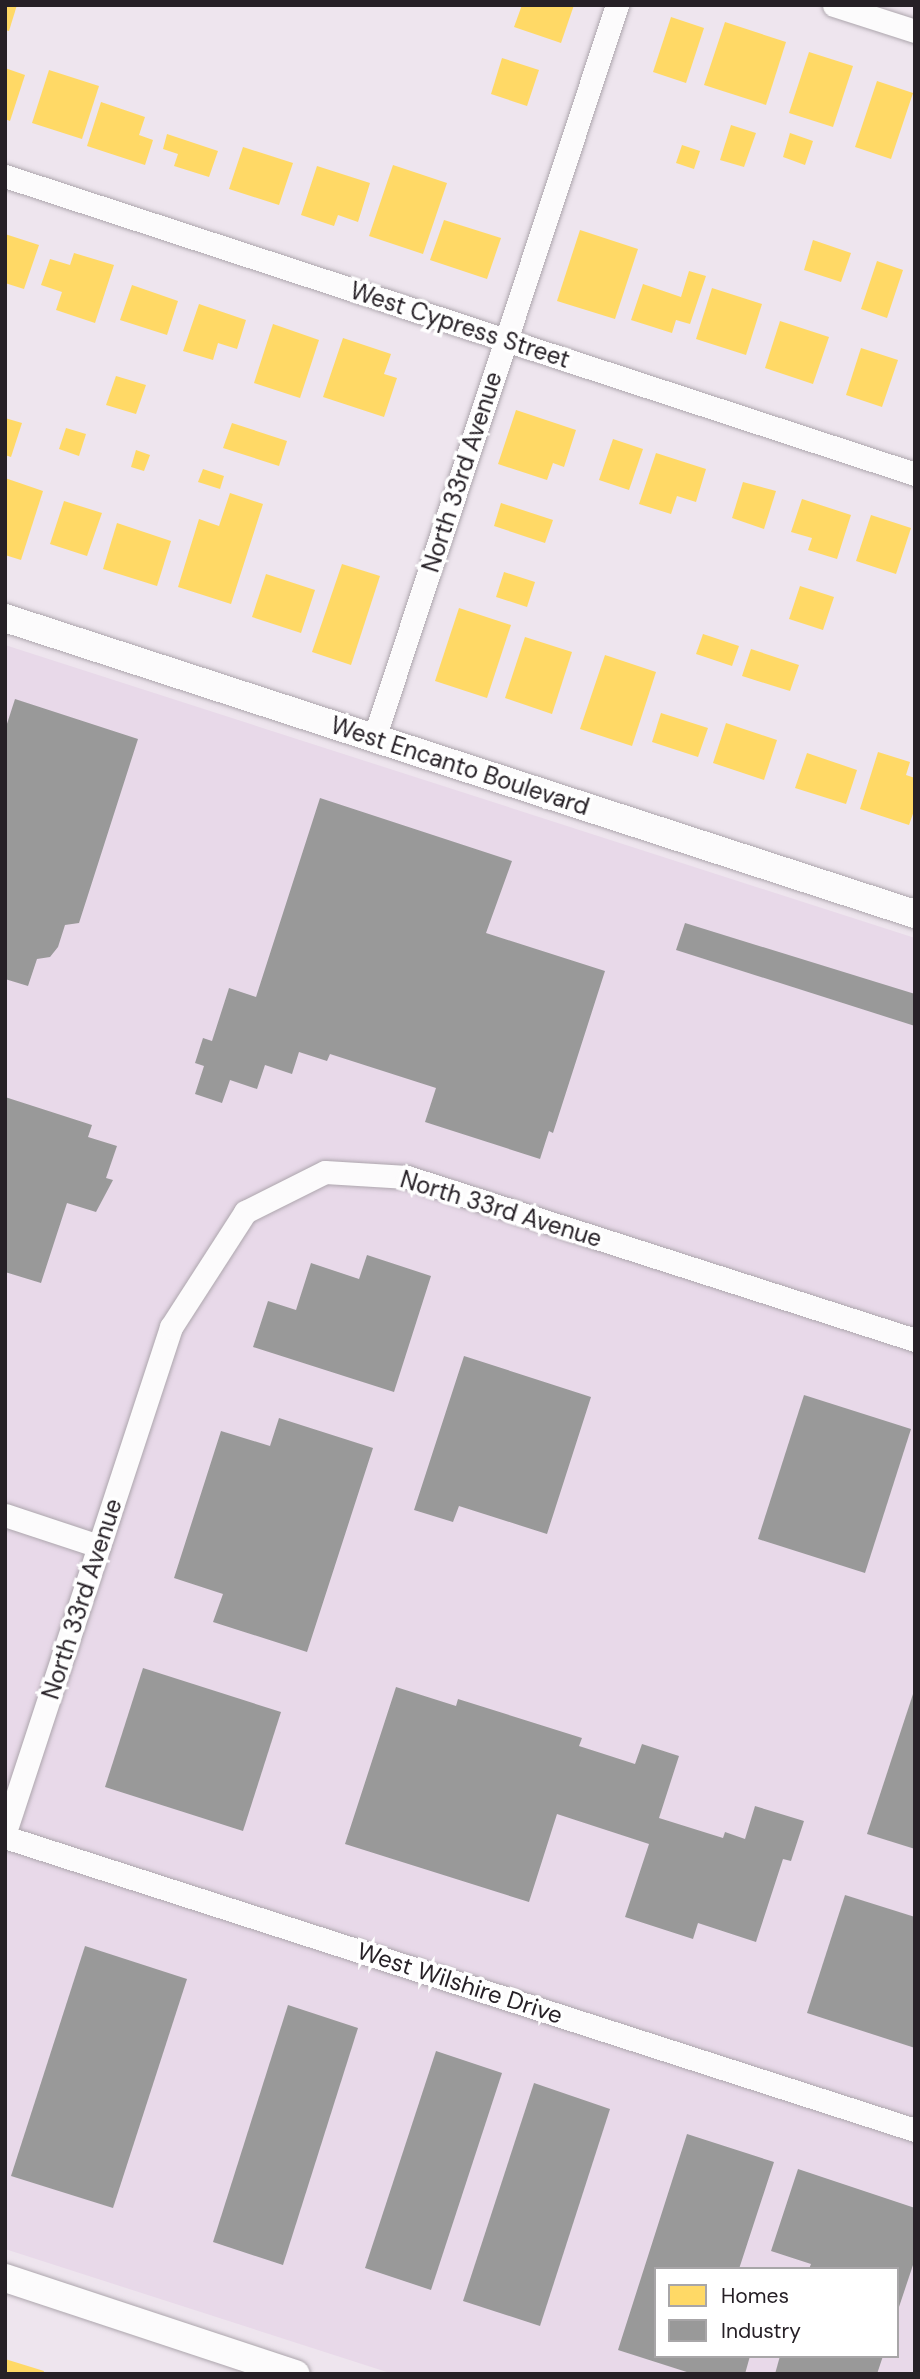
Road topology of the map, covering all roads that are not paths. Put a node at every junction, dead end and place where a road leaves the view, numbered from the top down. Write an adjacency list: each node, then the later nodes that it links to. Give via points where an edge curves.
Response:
1 (617, 5): 5 (street, North 33rd Avenue)
2 (834, 5): 3 (street)
3 (915, 32)
4 (5, 176): 5 (street, West Cypress Street)
5 (506, 340): 6 (street, West Cypress Street); 8 (street, North 33rd Avenue)
6 (915, 474)
7 (5, 618): 8 (street, West Encanto Boulevard)
8 (374, 738): 9 (street, West Encanto Boulevard)
9 (915, 914)
10 (915, 1340): 12 (street, North 33rd Avenue, via 407,1177 325,1172 245,1212 171,1327)
11 (5, 1515): 12 (street)
12 (99, 1546): 13 (street, North 33rd Avenue)
13 (5, 1834): 14 (street, West Wilshire Drive)
14 (915, 2130)
15 (5, 2278): 16 (street)
16 (296, 2374)

